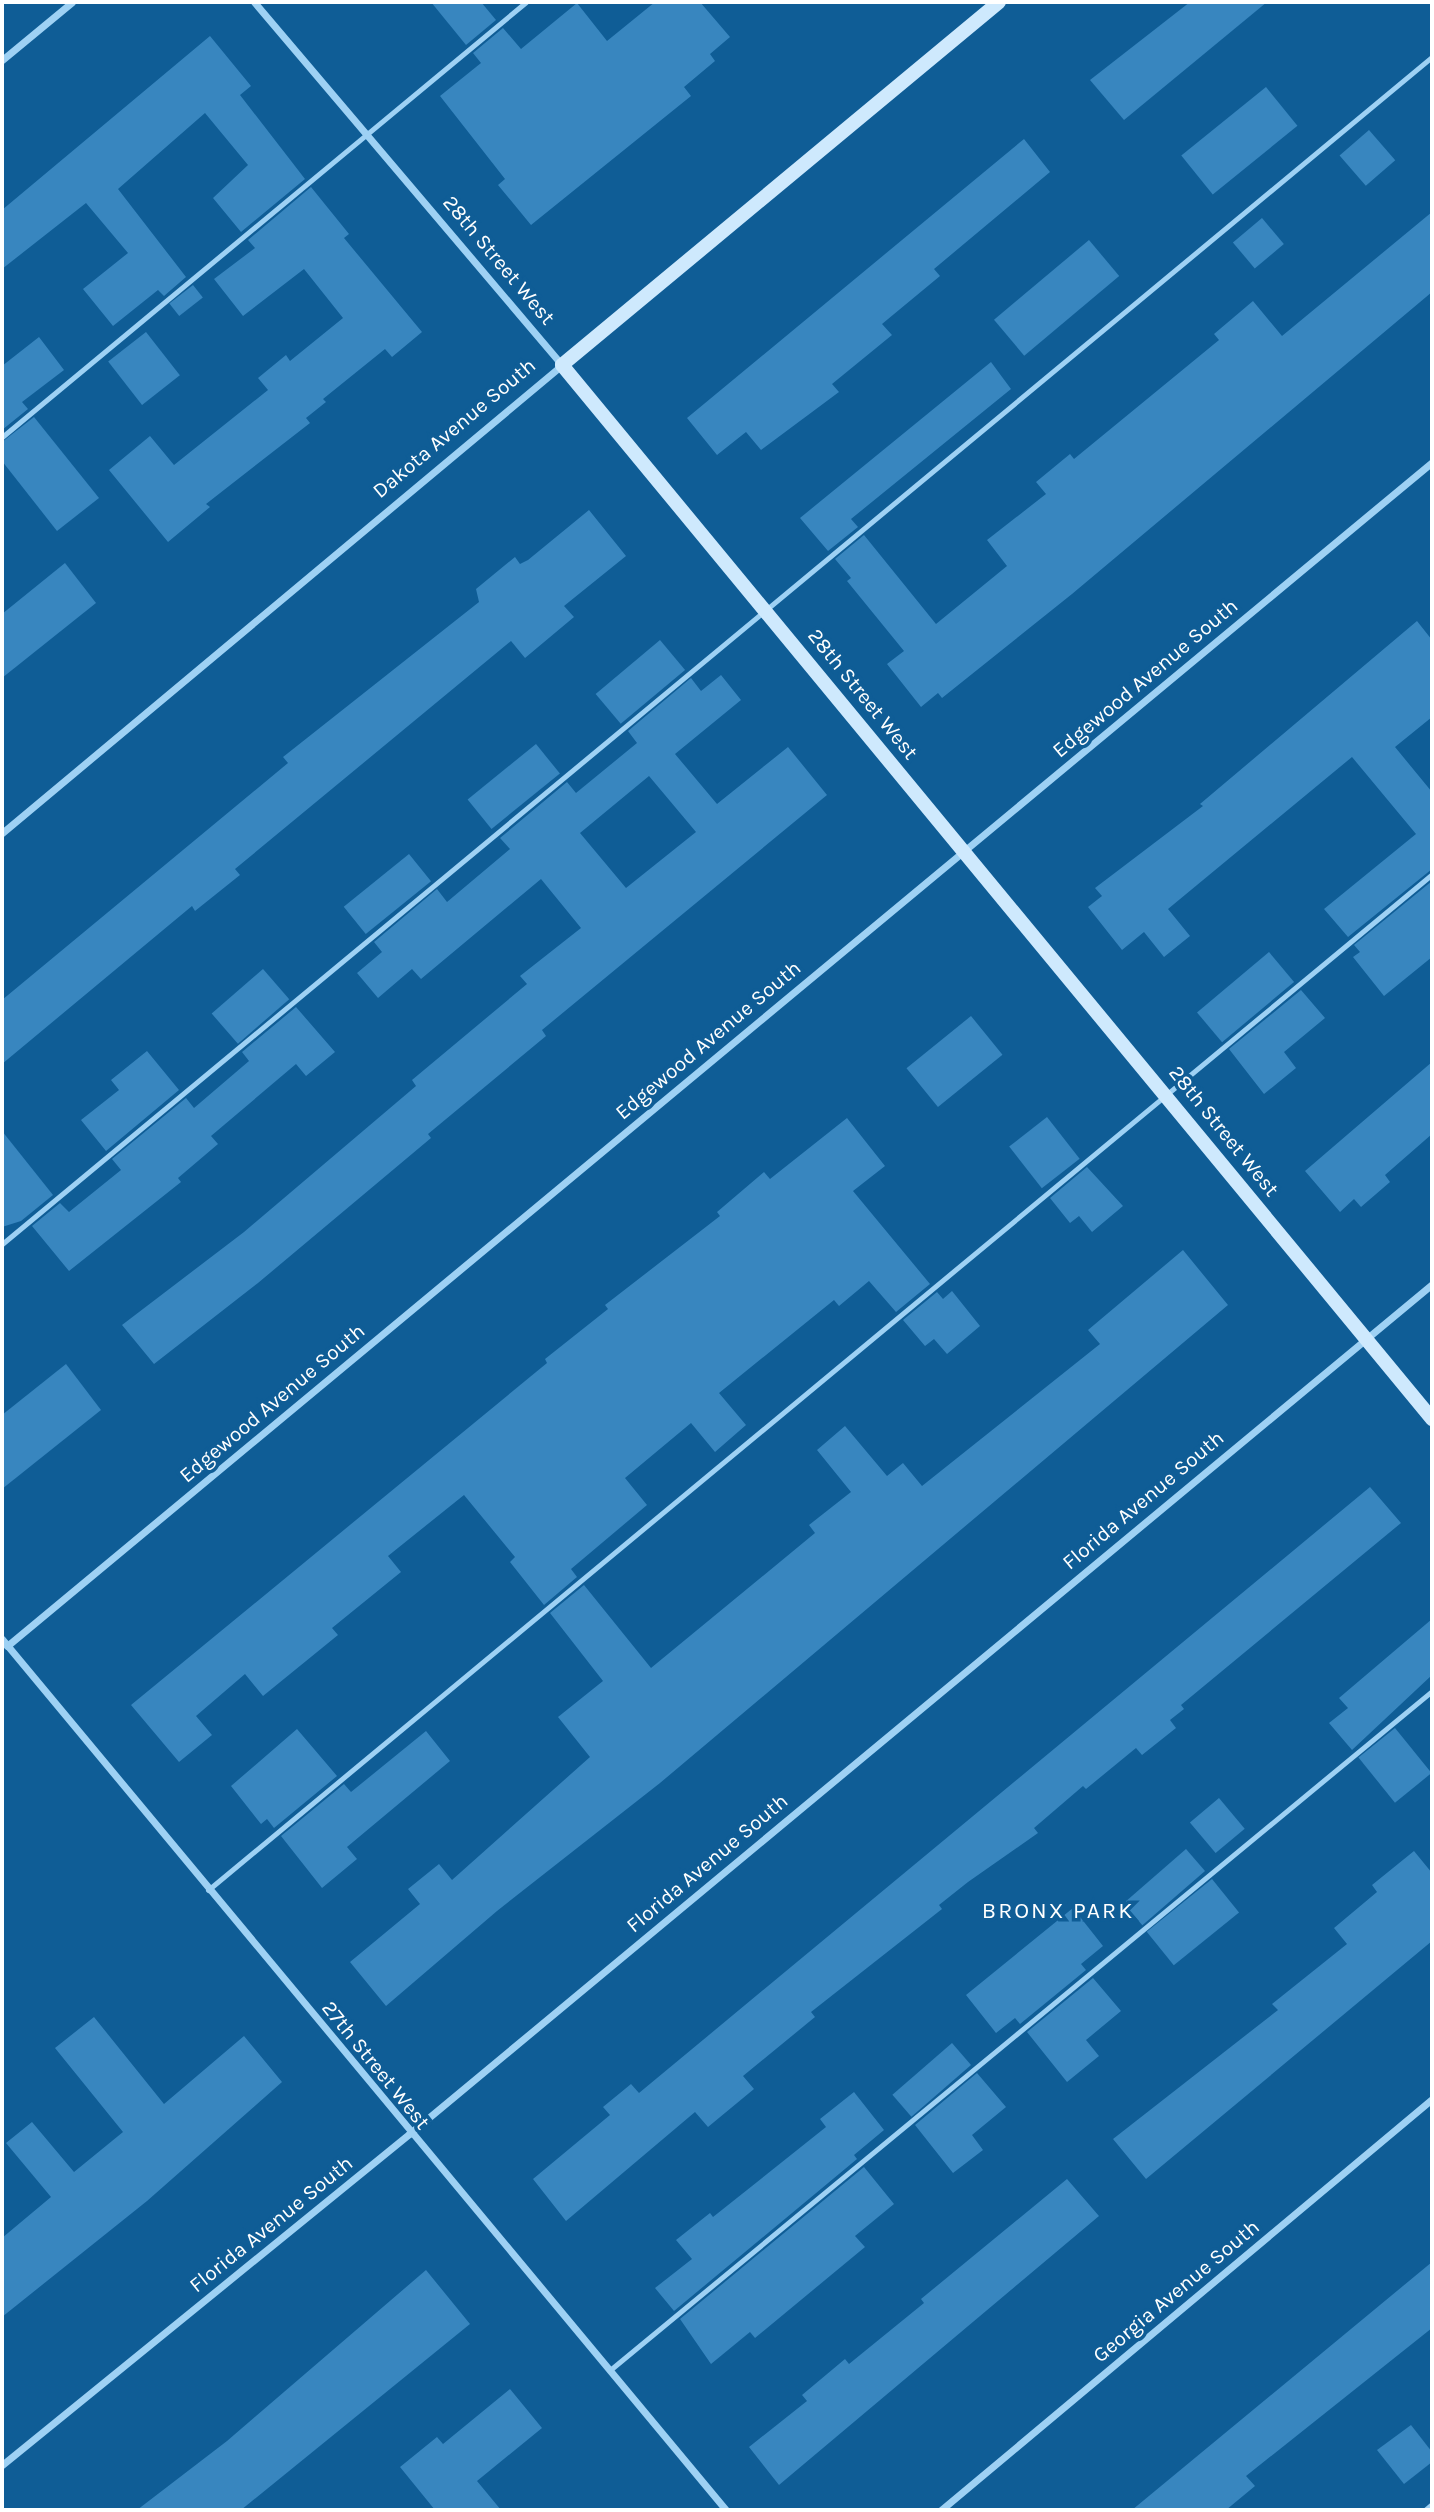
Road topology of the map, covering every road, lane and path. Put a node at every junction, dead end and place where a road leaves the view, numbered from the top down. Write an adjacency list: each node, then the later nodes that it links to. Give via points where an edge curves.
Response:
1 (72, 2): 6 (street)
2 (254, 2): 7 (street, 28th Street West)
3 (526, 2): 7 (lane)
4 (999, 2): 8 (street, Dakota Avenue South)
5 (1432, 57): 11 (lane)
6 (2, 60)
7 (367, 135): 8 (street, 28th Street West); 9 (lane)
8 (562, 365): 11 (street, 28th Street West); 12 (street, Dakota Avenue South)
9 (2, 437)
10 (1432, 462): 13 (street, Edgewood Avenue South)
11 (768, 611): 13 (street, 28th Street West); 16 (lane)
12 (2, 833)
13 (964, 852): 15 (street, 28th Street West); 21 (street, Edgewood Avenue South)
14 (1432, 874): 15 (lane)
15 (1167, 1094): 18 (street, 28th Street West); 23 (lane)
16 (2, 1244)
17 (1432, 1284): 18 (street, Florida Avenue South)
18 (1366, 1339): 19 (street, 28th Street West); 25 (street, Florida Avenue South)
19 (1432, 1419)
20 (2, 1639): 21 (street, 27th Street West)
21 (8, 1646): 23 (street, 27th Street West)
22 (1432, 1691): 26 (lane)
23 (208, 1890): 25 (street, 27th Street West)
24 (1432, 2099): 30 (street, Georgia Avenue South)
25 (409, 2134): 26 (street, 27th Street West); 27 (street, Florida Avenue South)
26 (610, 2370): 29 (street, 27th Street West)
27 (2, 2465)
28 (1432, 2504): 31 (lane)
29 (726, 2510)
30 (941, 2510)
31 (1425, 2510)

